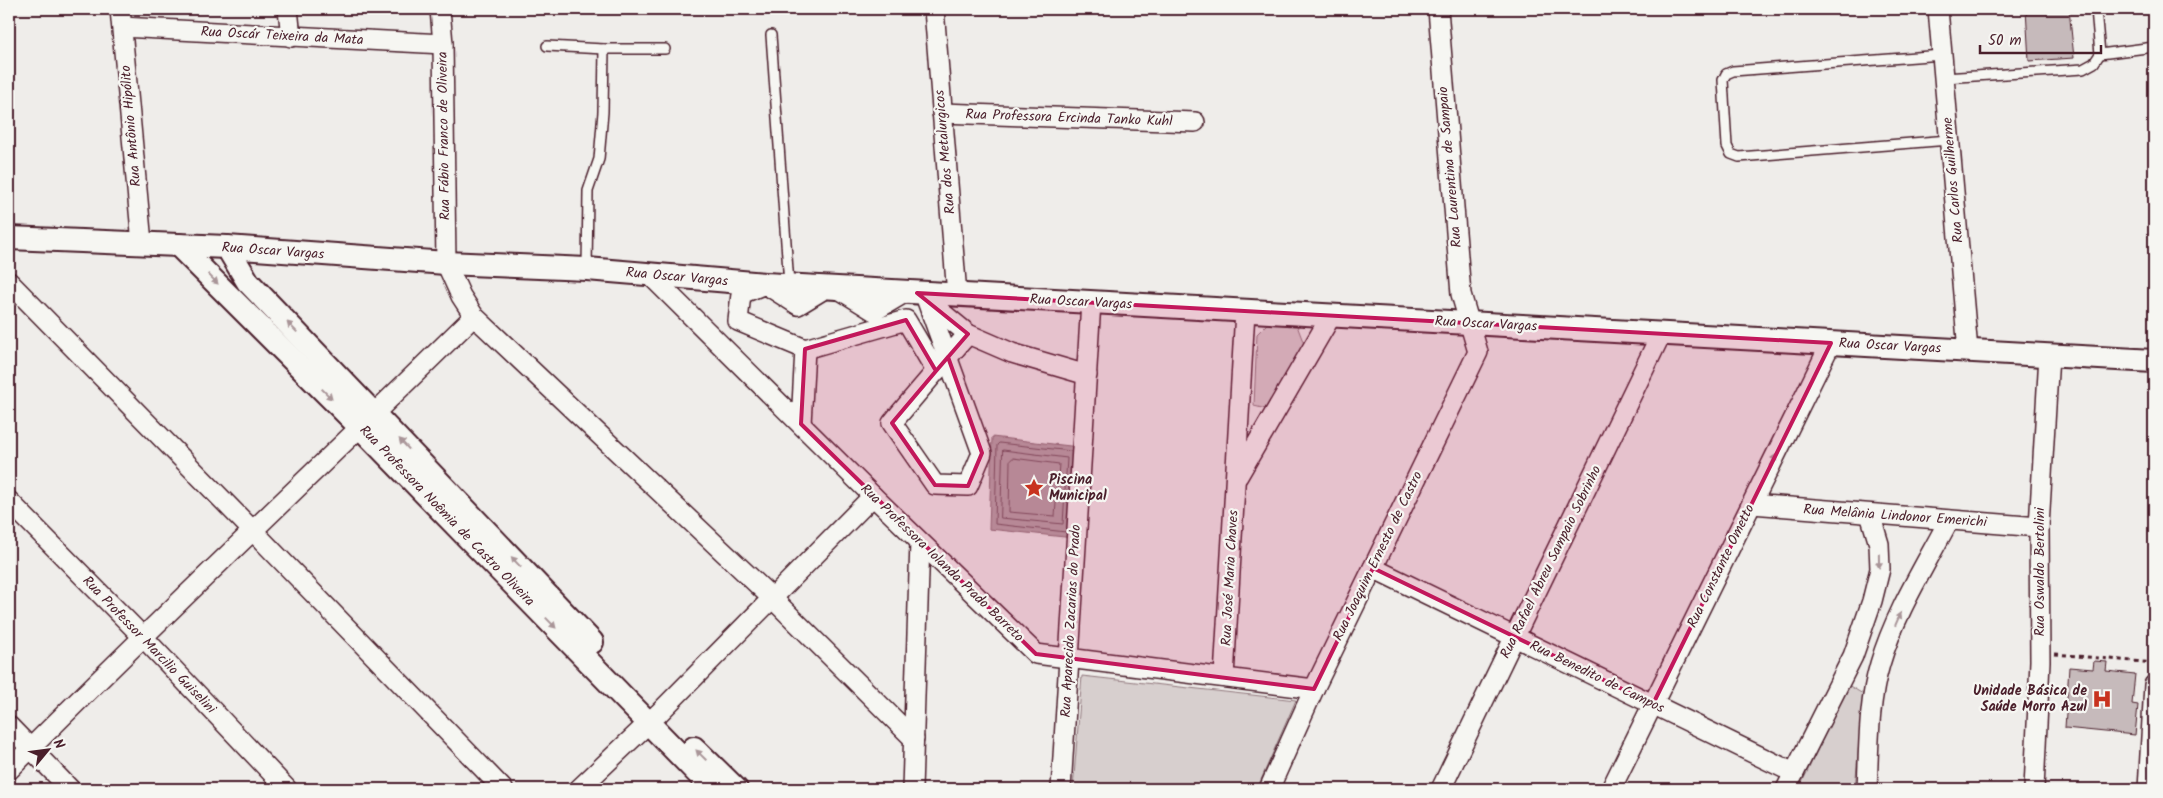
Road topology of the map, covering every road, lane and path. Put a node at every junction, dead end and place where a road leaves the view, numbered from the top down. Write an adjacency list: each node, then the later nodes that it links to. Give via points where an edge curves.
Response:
1 (288, 9): 9 (street)
2 (440, 9): 10 (street, Rua Fábio Franco de Oliveira)
3 (934, 9): 18 (street, Rua dos Metalurgicos)
4 (1438, 9): 38 (street, Rua Laurentina de Sampaio, via 1461,294)
5 (1938, 9): 16 (street, Rua Carlos Guilherme)
6 (2096, 9): 15 (lane)
7 (121, 18): 9 (street, Rua Oscár Teixeira da Mata); 22 (street, Rua Antônio Hipólito)
8 (771, 35): 30 (lane)
9 (291, 37): 10 (street, Rua Oscár Teixeira da Mata)
10 (443, 44): 25 (street, Rua Fábio Franco de Oliveira)
11 (547, 46): 13 (lane)
12 (2154, 47): 15 (lane)
13 (604, 49): 14 (lane); 26 (lane, via 599,159 588,191)
14 (664, 49)
15 (2100, 54): 17 (lane, via 2094,63 2083,68)
16 (1942, 55): 17 (street, Rua Carlos Guilherme); 20 (lane, via 1733,71 1723,80 1727,146 1738,157)
17 (1944, 78): 20 (street, Rua Carlos Guilherme)
18 (942, 113): 19 (street, Rua Professora Ercinda Tanko Kuhl); 33 (street, Rua dos Metalurgicos)
19 (1195, 122)
20 (1949, 140): 43 (street, Rua Carlos Guilherme)
21 (9, 238): 22 (street, Rua Oscar Vargas)
22 (142, 243): 23 (street, Rua Oscar Vargas)
23 (178, 245): 24 (street, Rua Oscar Vargas); 48 (street, Rua Professora Noêmia de Castro Oliveira, one-way to 48)
24 (227, 247): 25 (street, Rua Oscar Vargas); 48 (street, Rua Professora Noêmia de Castro Oliveira, one-way to 24, via 248,282)
25 (446, 263): 26 (street, Rua Oscar Vargas); 36 (street)
26 (587, 269): 27 (street, Rua Oscar Vargas)
27 (650, 274): 29 (street, Rua Oscar Vargas); 49 (street, Rua Professora Iolanda Prado Barreto)
28 (9, 282): 57 (street)
29 (766, 284): 30 (street, Rua Oscar Vargas); 31 (street, via 798,305); 42 (street, via 741,294 738,321)
30 (790, 286): 31 (street, Rua Oscar Vargas)
31 (832, 288): 32 (street, Rua Oscar Vargas)
32 (917, 295): 33 (street, Rua Oscar Vargas); 39 (street); 46 (street)
33 (957, 295): 34 (street, Rua Oscar Vargas)
34 (1091, 302): 35 (street, Rua Oscar Vargas); 47 (street, Rua Aparecido Zacarias do Prado)
35 (1245, 311): 37 (street, Rua Oscar Vargas); 50 (street, Rua José Maria Chaves)
36 (474, 316): 48 (street); 60 (street)
37 (1331, 316): 38 (street, Rua Oscar Vargas); 50 (street, Rua José Maria Chaves)
38 (1469, 323): 40 (street, Rua Oscar Vargas); 59 (street, Rua Joaquim Ernesto de Castro, via 1478,352)
39 (968, 334): 46 (street); 47 (street, via 1012,353)
40 (1661, 334): 41 (street, Rua Oscar Vargas); 62 (street, Rua Rafael Abreu Sampaio Sobrinho)
41 (1831, 343): 43 (street, Rua Oscar Vargas); 53 (street, Rua Constante Ometto, one-way to 41)
42 (805, 349): 46 (street, via 906,320); 49 (street)
43 (1968, 350): 44 (street, Rua Oscar Vargas)
44 (2049, 355): 45 (street, Rua Oscar Vargas); 56 (street, Rua Oswaldo Bertolini)
45 (2154, 361)
46 (942, 364): 46 (street, via 892,423 935,485 968,486 982,452)
47 (1086, 375): 65 (street, Rua Aparecido Zacarias do Prado)
48 (368, 420): 57 (street); 72 (street, Rua Professora Noêmia de Castro Oliveira)
49 (801, 424): 51 (street, Rua Professora Iolanda Prado Barreto)
50 (1236, 479): 68 (street, Rua José Maria Chaves)
51 (873, 496): 58 (street, Rua Professora Iolanda Prado Barreto); 60 (street)
52 (9, 501): 61 (street, Rua Professor Marcilio Guiselini)
53 (1752, 504): 54 (street, Rua Melânia Lindonor Emerichi); 71 (street, Rua Constante Ometto)
54 (1870, 514): 55 (street, Rua Melânia Lindonor Emerichi); 64 (street, one-way to 64, via 1879,544 1880,569)
55 (1949, 520): 56 (street, Rua Melânia Lindonor Emerichi); 67 (street, one-way to 55, via 1899,616)
56 (2039, 527): 63 (street, Rua Oswaldo Bertolini)
57 (254, 532): 61 (street); 80 (street)
58 (920, 542): 65 (street, Rua Professora Iolanda Prado Barreto, via 1036,654); 74 (street)
59 (1373, 568): 62 (street, Rua Benedito de Campos); 70 (street, Rua Joaquim Ernesto de Castro)
60 (772, 598): 72 (street); 74 (street)
61 (142, 636): 75 (street); 79 (street, Rua Professor Marcilio Guiselini)
62 (1515, 637): 71 (street, Rua Benedito de Campos); 87 (street, Rua Rafael Abreu Sampaio Sobrinho)
63 (2040, 653): 66 (path); 90 (street, Rua Oswaldo Bertolini)
64 (1853, 656): 67 (street); 77 (street)
65 (1069, 658): 68 (street, Rua Professora Iolanda Prado Barreto); 85 (street, Rua Aparecido Zacarias do Prado)
66 (2154, 663)
67 (1880, 664): 89 (street, via 1871,712)
68 (1224, 677): 70 (street, Rua Professora Iolanda Prado Barreto)
69 (2154, 685): 91 (street)
70 (1314, 688): 86 (street, Rua Joaquim Ernesto de Castro)
71 (1653, 704): 77 (street, Rua Benedito de Campos); 88 (street, Rua Constante Ometto)
72 (654, 718): 81 (street); 82 (street, Rua Professora Noêmia de Castro Oliveira); 83 (street, Rua Professora Noêmia de Castro Oliveira, one-way to 72)
73 (9, 726): 75 (street)
74 (914, 739): 84 (street)
75 (31, 748): 76 (street); 78 (street)
76 (9, 770)
77 (1790, 781)
78 (70, 789)
79 (287, 789)
80 (503, 789)
81 (579, 789)
82 (713, 789)
83 (736, 789)
84 (912, 789)
85 (1061, 789)
86 (1270, 789)
87 (1441, 789)
88 (1611, 789)
89 (1867, 789)
90 (2034, 789)
91 (2148, 789)

